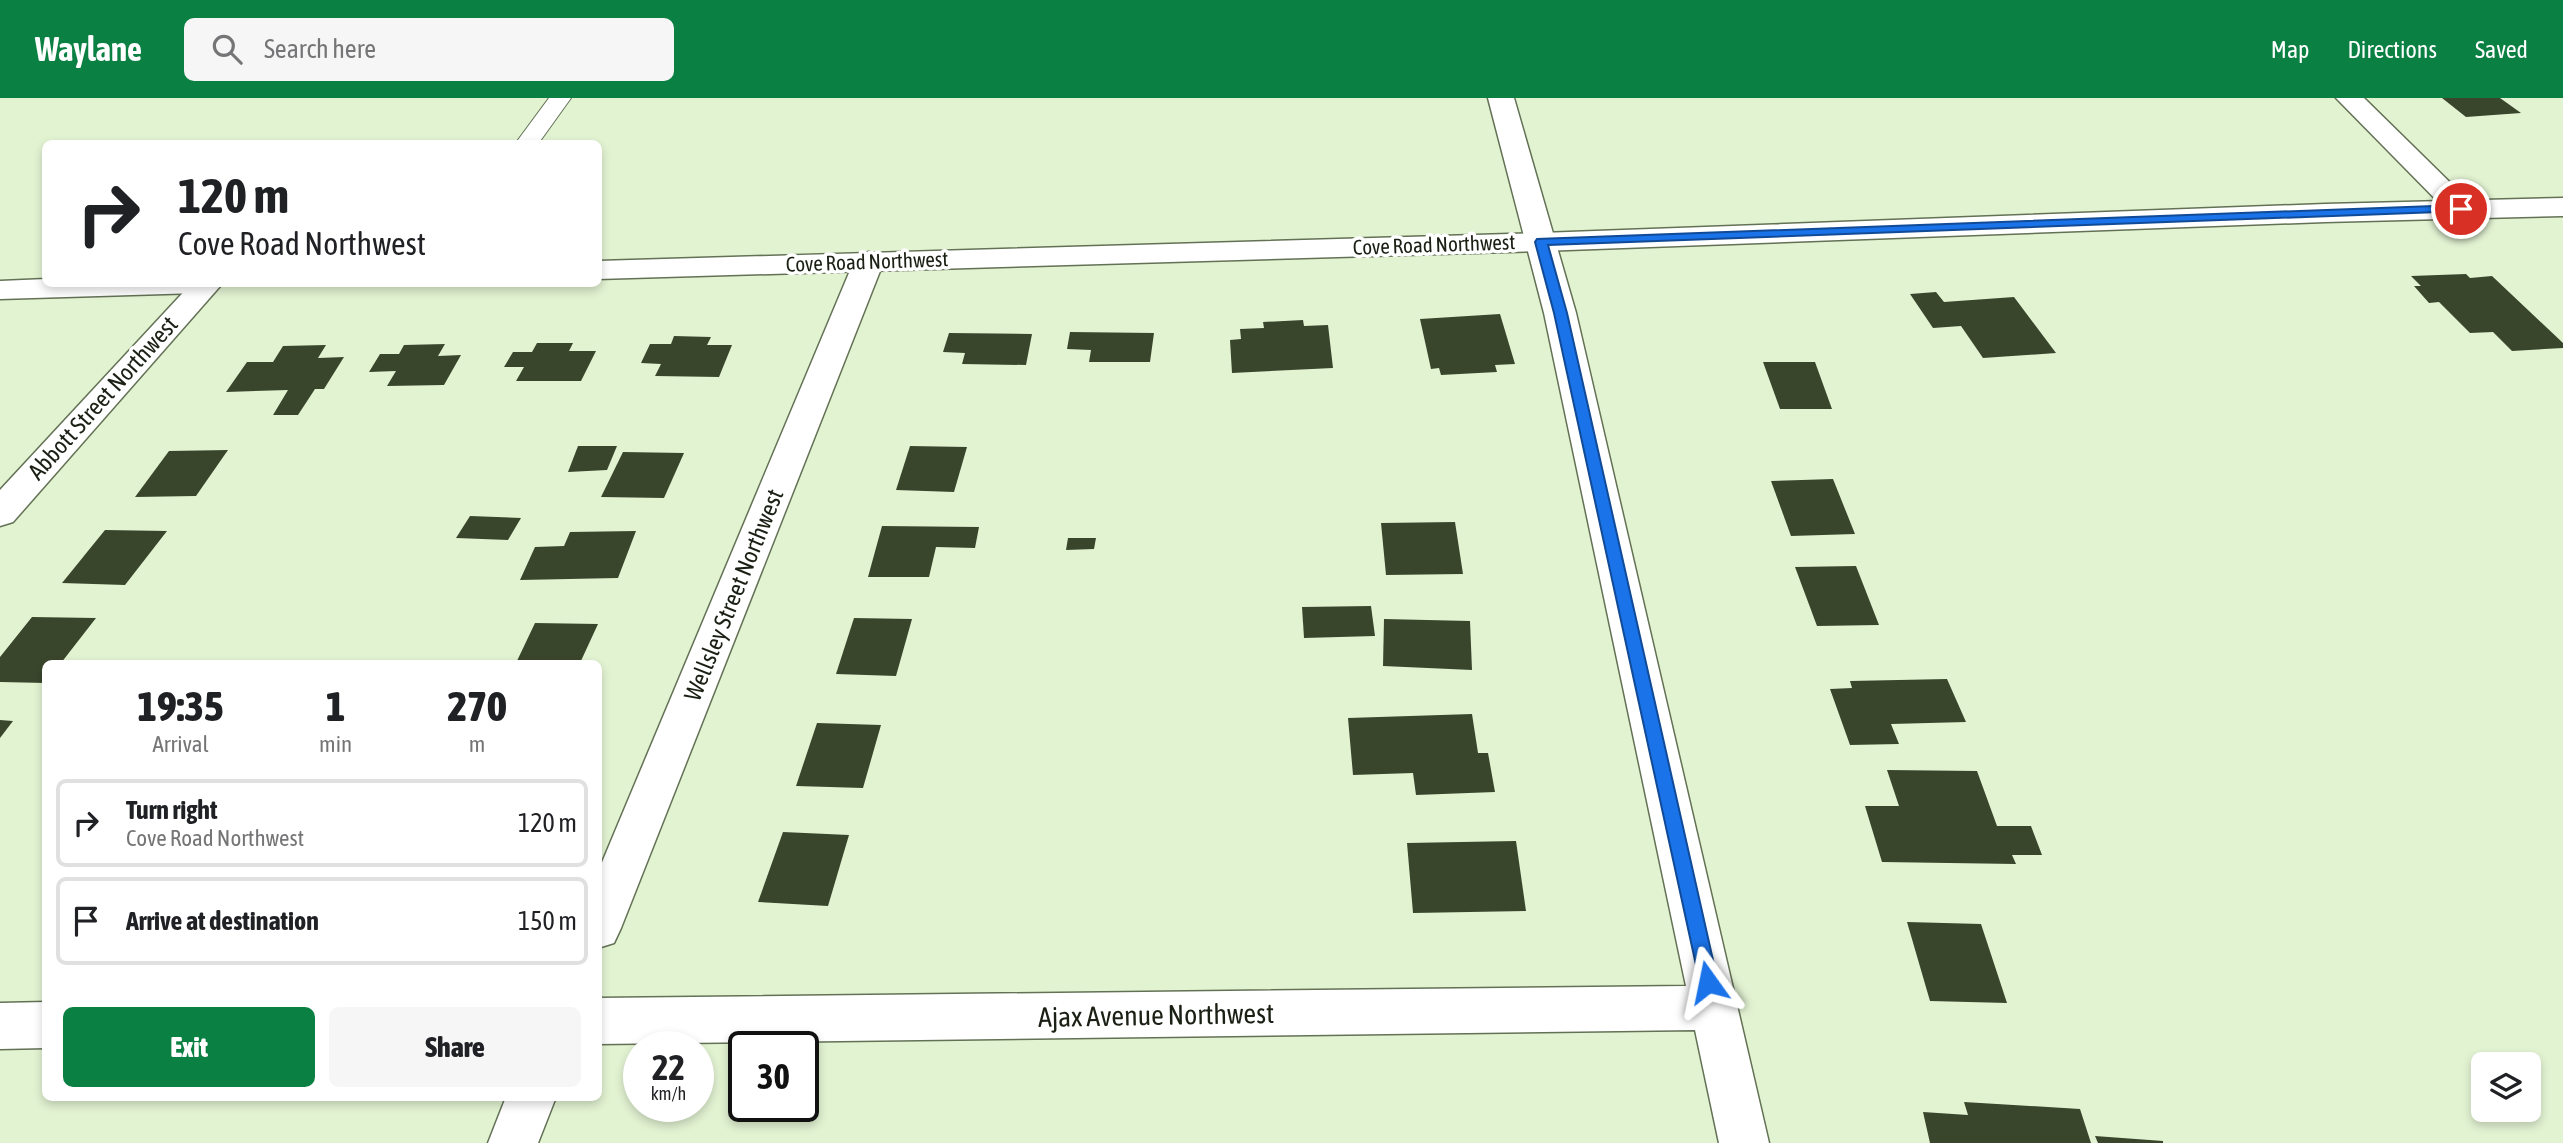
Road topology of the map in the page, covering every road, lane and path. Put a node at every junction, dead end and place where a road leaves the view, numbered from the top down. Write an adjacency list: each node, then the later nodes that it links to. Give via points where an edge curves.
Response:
1 (560, 98): 4 (lane)
2 (1501, 98): 7 (street)
3 (2348, 98): 6 (street)
4 (529, 140)
5 (2563, 207): 6 (street, Cove Road Northwest)
6 (2461, 209): 7 (street, Cove Road Northwest)
7 (1541, 242): 8 (street, Cove Road Northwest); 15 (street)
8 (869, 261): 9 (street, Cove Road Northwest); 14 (street, Wellsley Street Northwest)
9 (602, 270)
10 (99, 287): 12 (street)
11 (204, 287): 13 (street, Abbott Street Northwest)
12 (0, 290)
13 (0, 513)
14 (602, 918)
15 (1714, 1008): 16 (street, Ajax Avenue Northwest); 21 (street)
16 (602, 1021)
17 (42, 1025): 18 (street)
18 (0, 1026)
19 (529, 1101): 20 (street)
20 (513, 1143)
21 (1744, 1143)

